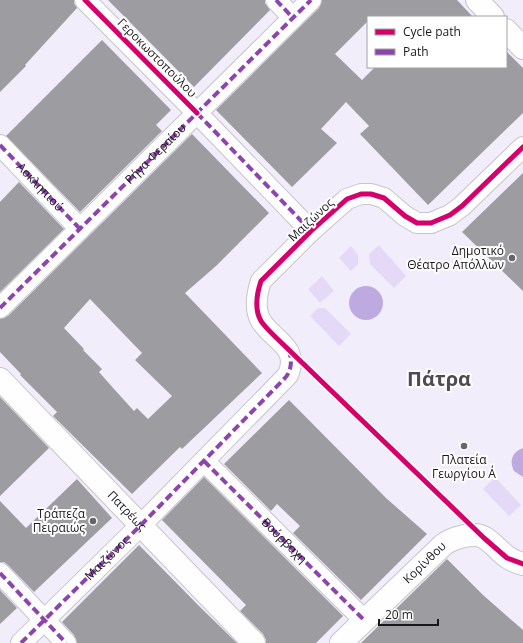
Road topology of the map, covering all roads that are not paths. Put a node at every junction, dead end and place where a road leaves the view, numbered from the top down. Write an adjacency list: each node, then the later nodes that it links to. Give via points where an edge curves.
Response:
1 (85, 0): 9 (street, Γεροκωστοπούλου)
2 (276, 0): 6 (street)
3 (311, 0): 6 (street, Ρήγα Φεραίου)
4 (477, 0): 5 (main road)
5 (492, 16)
6 (293, 18): 9 (street, Ρήγα Φεραίου)
7 (507, 31): 8 (main road)
8 (523, 48)
9 (197, 113): 12 (street, Ρήγα Φεραίου); 13 (street, Γεροκωστοπούλου)
10 (0, 145): 12 (street, Ασκληπιού)
11 (523, 147): 13 (street, Μαιζώνος, via 462,206 442,220 417,223 384,198 361,194 347,200)
12 (80, 229): 14 (street, Ρήγα Φεραίου)
13 (311, 231): 16 (street, Μαιζώνος, via 261,281 258,291 261,321 289,350 291,364 288,375)
14 (0, 308)
15 (0, 379): 17 (main road, Πατρέως)
16 (204, 461): 17 (street, Μαιζώνος); 21 (street, Βούρβαχη)
17 (141, 525): 20 (street, Μαιζώνος); 24 (main road, Πατρέως)
18 (523, 564): 21 (main road, Κορίνθου, via 507,558 483,537 453,539 443,544)
19 (0, 573): 20 (street)
20 (44, 620): 22 (street, Μαιζώνος); 23 (street)
21 (364, 620): 25 (main road, Κορίνθου)
22 (21, 643)
23 (66, 643)
24 (254, 643)
25 (341, 643)

